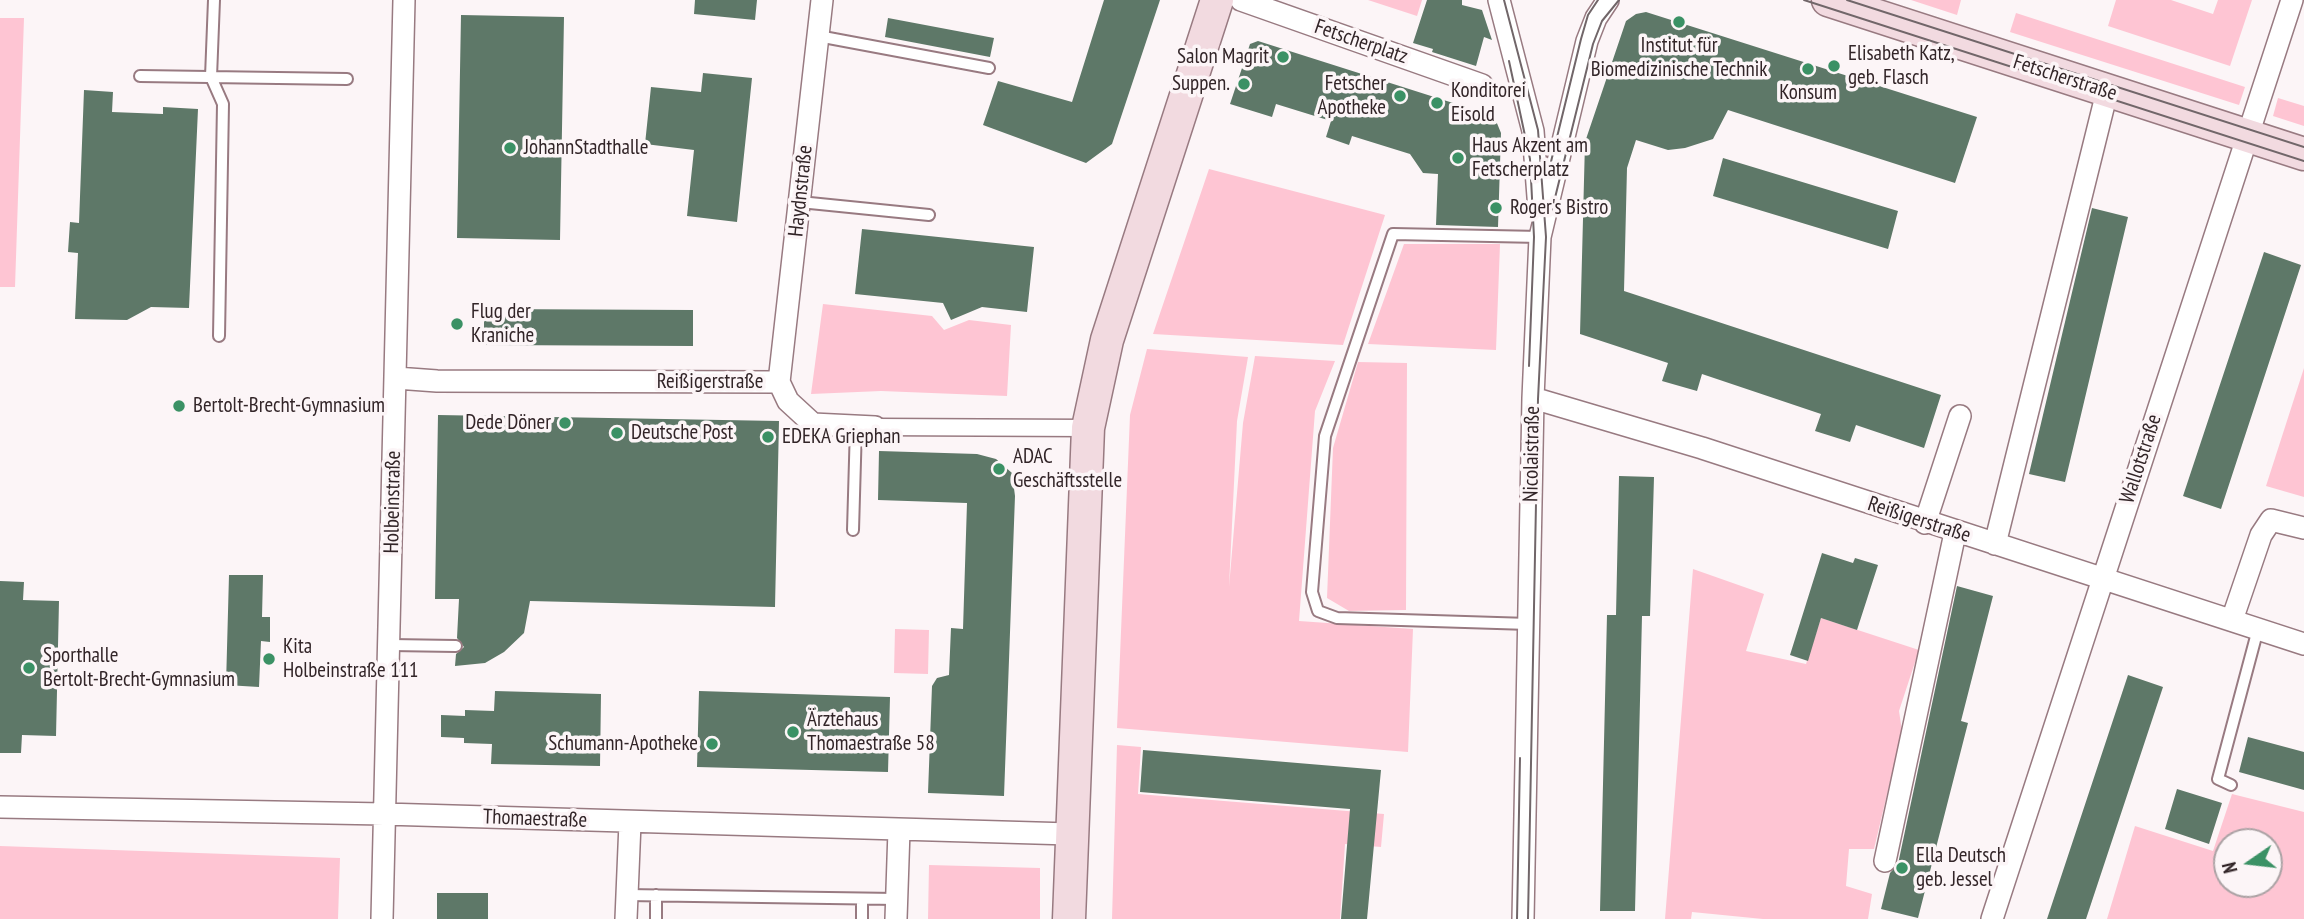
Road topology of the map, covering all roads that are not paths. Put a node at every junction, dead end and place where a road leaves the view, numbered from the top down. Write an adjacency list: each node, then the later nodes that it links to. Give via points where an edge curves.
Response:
1 (214, 0): 13 (lane)
2 (404, 0): 23 (street, Holbeinstraße)
3 (822, 0): 10 (street, Haydnstraße)
4 (1217, 0): 28 (main road, via 1107,340)
5 (1241, 0): 15 (street, Fetscherplatz)
6 (1499, 0): 21 (street, via 1533,131)
7 (1608, 0): 21 (street, Nicolaistraße, via 1587,41)
8 (1828, 0): 16 (main road, Fetscherstraße)
9 (2292, 0): 17 (street, Wallotstraße)
10 (818, 36): 11 (lane); 19 (street, Haydnstraße)
11 (989, 68)
12 (140, 76): 13 (lane)
13 (211, 77): 14 (lane); 22 (lane, via 223,104)
14 (347, 79)
15 (1482, 85)
16 (2107, 92): 17 (main road, Fetscherstraße); 33 (street)
17 (2247, 136): 18 (main road, Fetscherstraße); 34 (street, Wallotstraße)
18 (2304, 154)
19 (800, 202): 20 (lane); 24 (street, Haydnstraße)
20 (929, 215)
21 (1540, 237): 25 (street, Nicolaistraße); 36 (lane, via 1393,234 1325,436 1312,592 1318,611 1337,618)
22 (219, 336)
23 (396, 378): 24 (street, Reißigerstraße); 39 (street, Holbeinstraße)
24 (779, 382): 27 (street, Reißigerstraße, via 788,401 813,424)
25 (1533, 398): 29 (street, Reißigerstraße, via 1702,448); 36 (street, Nicolaistraße)
26 (1960, 416): 29 (street)
27 (866, 426): 28 (street, Reißigerstraße); 31 (lane)
28 (1088, 428): 46 (main road)
29 (1925, 523): 32 (street, Reißigerstraße)
30 (2304, 528): 35 (street, via 2271,520 2261,536)
31 (853, 530)
32 (1955, 533): 33 (street, Reißigerstraße); 47 (street)
33 (1995, 544): 34 (street, Reißigerstraße)
34 (2102, 578): 35 (street, Reißigerstraße); 58 (street, Wallotstraße)
35 (2232, 621): 37 (street, Reißigerstraße)
36 (1529, 624): 57 (street, Nicolaistraße)
37 (2258, 629): 38 (street, Reißigerstraße); 41 (lane, via 2218,779)
38 (2304, 644)
39 (390, 645): 40 (lane); 43 (street, Holbeinstraße)
40 (456, 646)
41 (2231, 785)
42 (0, 807): 43 (street, Thomaestraße)
43 (384, 814): 44 (street, Thomaestraße); 52 (street, Holbeinstraße)
44 (630, 823): 45 (street, Thomaestraße); 48 (street)
45 (899, 831): 46 (street, Thomaestraße); 51 (street)
46 (1070, 834): 56 (main road)
47 (1885, 860)
48 (627, 895): 49 (lane); 53 (street)
49 (656, 895): 50 (lane); 54 (lane)
50 (862, 899): 51 (lane); 55 (lane)
51 (896, 909)
52 (382, 919)
53 (626, 919)
54 (656, 919)
55 (862, 919)
56 (1069, 919)
57 (1523, 919)
58 (1992, 919)

